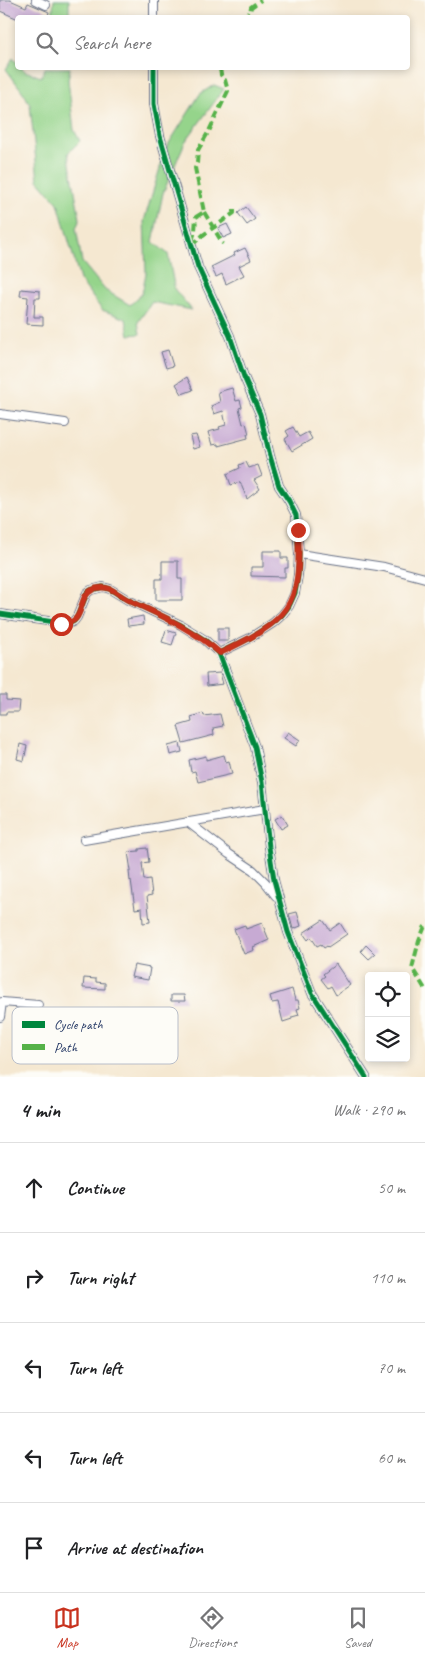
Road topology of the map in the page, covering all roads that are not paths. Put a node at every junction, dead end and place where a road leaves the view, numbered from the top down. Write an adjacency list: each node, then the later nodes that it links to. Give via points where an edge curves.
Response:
1 (36, 0): 3 (street)
2 (154, 0): 4 (street)
3 (46, 5)
4 (154, 15)
5 (154, 70): 8 (street, via 154,104 160,136 198,267 230,336 260,414 279,486 293,506)
6 (0, 414): 7 (street)
7 (65, 423)
8 (299, 554): 9 (street, via 384,567); 11 (street, via 295,593 282,615 250,638)
9 (425, 578)
10 (0, 614): 11 (street, via 68,624 77,617 91,590 110,589 181,625)
11 (220, 653): 12 (street, via 255,747)
12 (265, 809): 13 (street); 15 (street)
13 (188, 822): 14 (street); 15 (street, via 253,870)
14 (84, 840)
15 (278, 900): 18 (street, via 312,993)
16 (38, 1004): 17 (street, via 2,1002)
17 (0, 1017)
18 (366, 1077)

